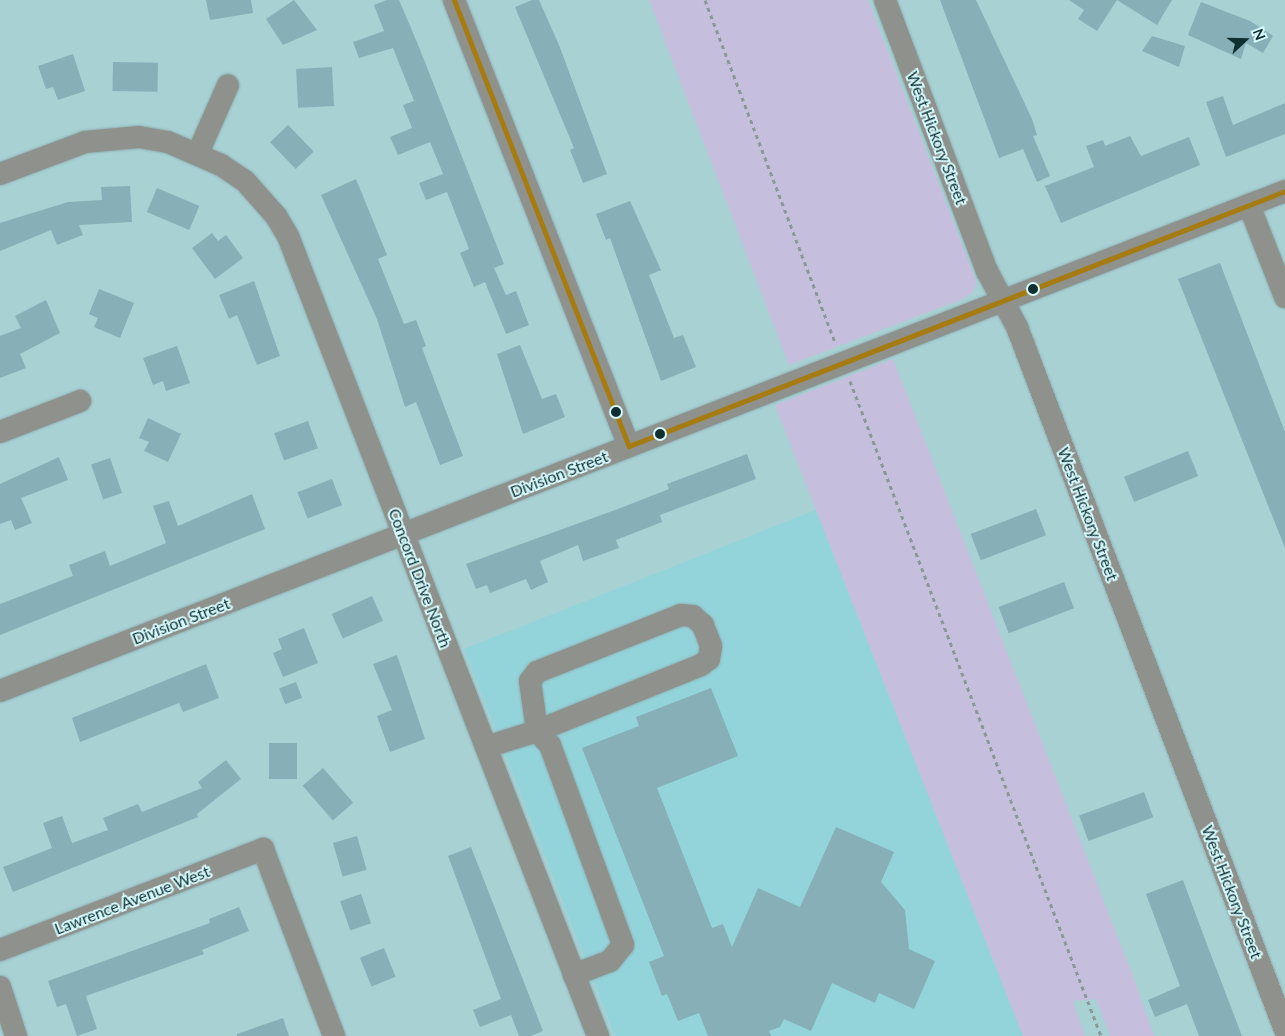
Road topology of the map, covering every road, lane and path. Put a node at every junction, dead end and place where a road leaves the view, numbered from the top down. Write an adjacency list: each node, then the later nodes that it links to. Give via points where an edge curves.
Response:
1 (454, 0): 15 (street)
2 (704, 0): 11 (path)
3 (885, 0): 10 (street, West Hickory Street)
4 (228, 85): 5 (street)
5 (198, 153): 6 (street, Concord Drive North, via 149,139 111,138 85,142); 16 (street, Concord Drive North, via 245,181 288,236)
6 (0, 174)
7 (1285, 191): 8 (street, Division Street)
8 (1250, 205): 9 (street); 10 (street, Division Street)
9 (1285, 297)
10 (1001, 300): 15 (street, Division Street); 23 (street, West Hickory Street, via 1020,336)
11 (838, 348)
12 (847, 373): 27 (path)
13 (80, 401): 14 (street)
14 (0, 432)
15 (629, 446): 16 (street, Division Street)
16 (404, 535): 17 (street, Division Street); 19 (street, Concord Drive North)
17 (0, 691)
18 (537, 731): 18 (street, via 701,666 709,659 711,646 703,625 693,616 681,616 538,672 530,681 529,692); 19 (street); 21 (street, via 550,746 623,945 610,961)
19 (486, 747): 21 (street, Concord Drive North)
20 (0, 950): 25 (street, Lawrence Avenue West, via 263,849)
21 (574, 975): 26 (street, Concord Drive North)
22 (0, 987): 24 (street)
23 (1285, 1030)
24 (16, 1036)
25 (334, 1036)
26 (598, 1036)
27 (1101, 1036)

